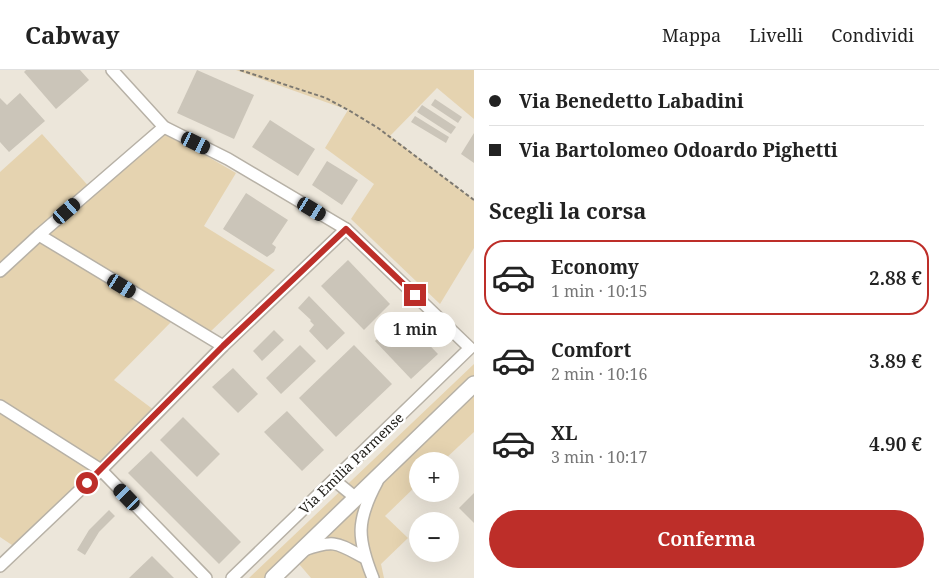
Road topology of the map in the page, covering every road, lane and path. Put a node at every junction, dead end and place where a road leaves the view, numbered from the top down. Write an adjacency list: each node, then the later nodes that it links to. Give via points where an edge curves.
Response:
1 (112, 70): 3 (street)
2 (240, 70): 4 (path, via 326,98 350,111 378,128)
3 (164, 127): 5 (street, via 228,159); 6 (street)
4 (474, 200)
5 (346, 229): 8 (street); 13 (street, Via Emilia Parmense, via 470,348)
6 (39, 235): 7 (street); 8 (street)
7 (0, 271)
8 (223, 346): 11 (street)
9 (474, 384): 12 (main road, Via Emilia Parmense)
10 (0, 406): 11 (street)
11 (101, 470): 17 (street); 18 (street)
12 (380, 475): 14 (main road, Via Emilia Parmense); 16 (street, via 363,515 361,542)
13 (334, 480): 14 (street); 19 (street, Via Emilia Parmense)
14 (356, 498): 15 (main road, Via Emilia Parmense)
15 (302, 550): 16 (street, via 326,542 336,543); 20 (main road, Via Emilia Parmense)
16 (365, 558): 21 (street)
17 (0, 566)
18 (206, 578)
19 (232, 578)
20 (273, 578)
21 (373, 578)

